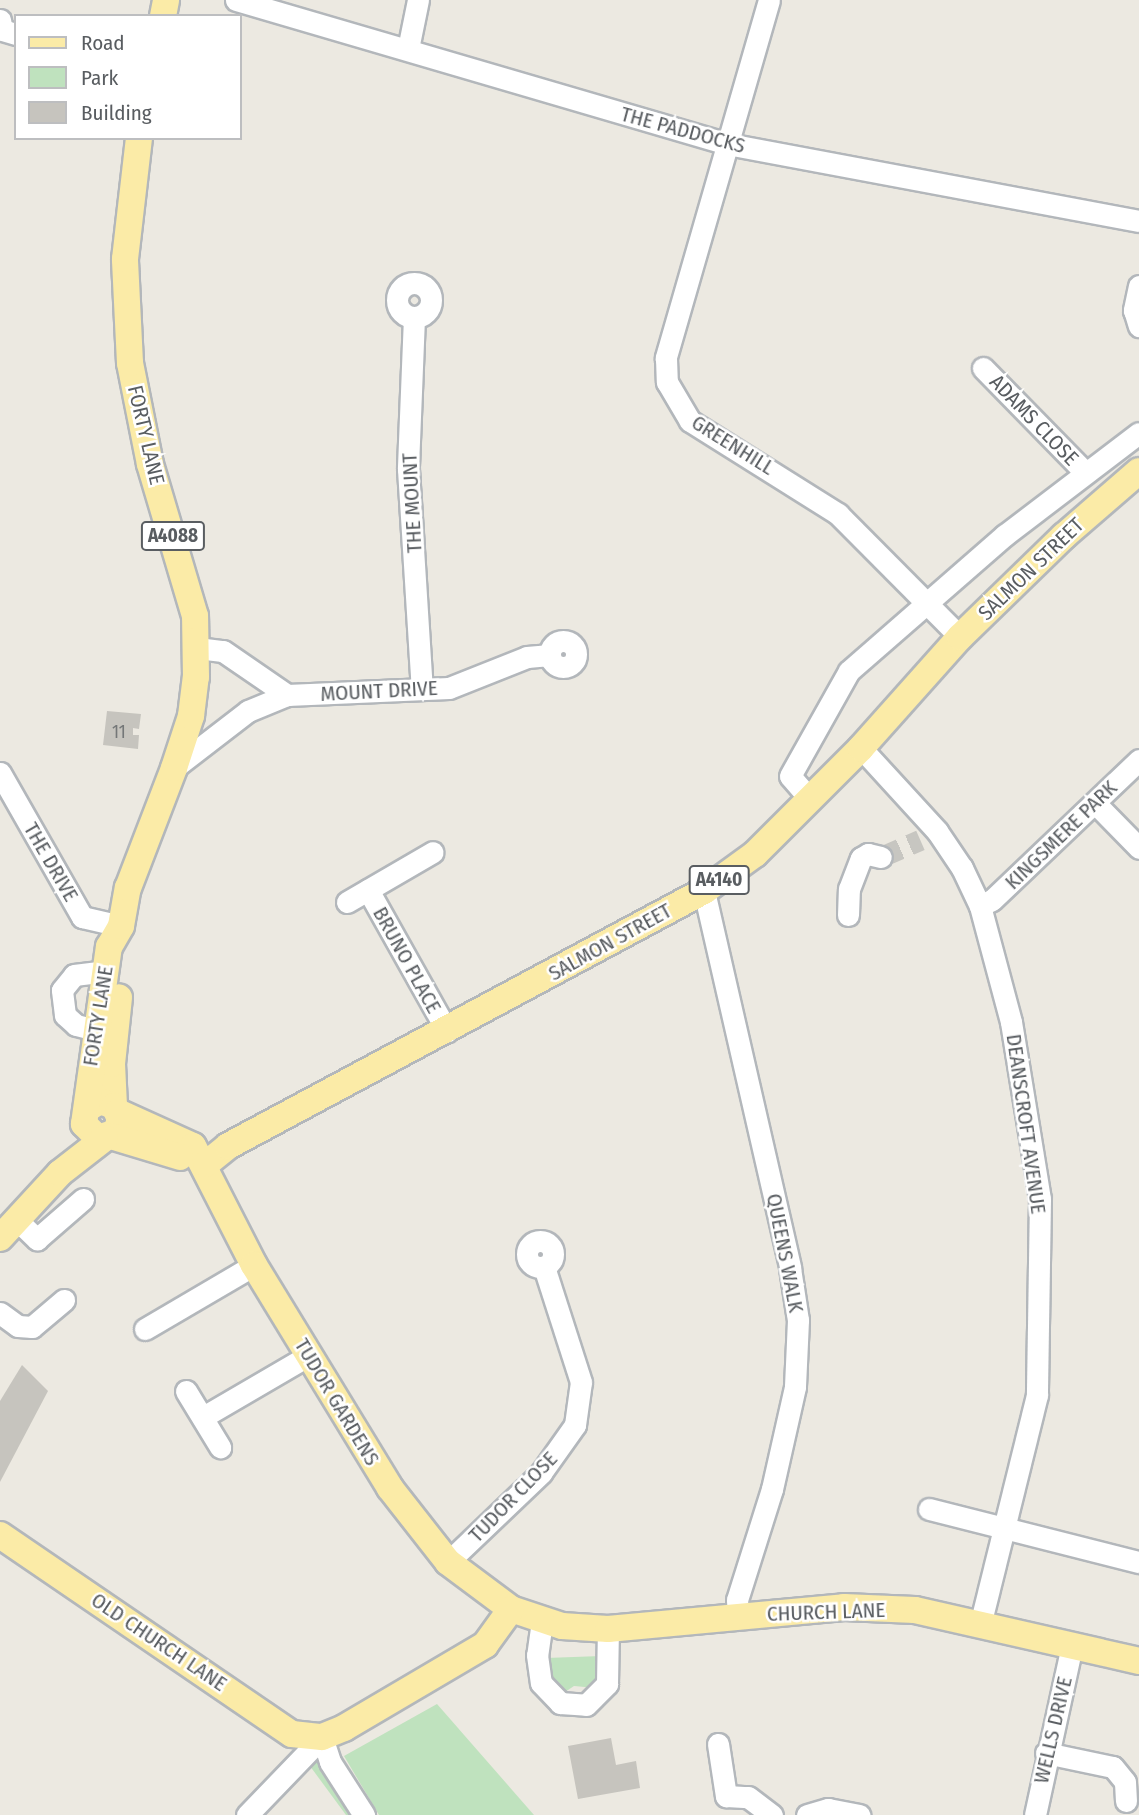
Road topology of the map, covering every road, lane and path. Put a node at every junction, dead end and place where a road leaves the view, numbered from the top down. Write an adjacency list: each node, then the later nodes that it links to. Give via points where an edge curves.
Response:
1 (236, 0): 6 (street, THE PADDOCKS)
2 (418, 0): 6 (street)
3 (769, 0): 8 (street, GREENHILL)
4 (0, 20): 5 (street, via 2,30)
5 (14, 33)
6 (408, 49): 8 (street, THE PADDOCKS)
7 (139, 140): 19 (main road, FORTY LANE / A4088, via 125,259 130,363 150,464 194,616)
8 (728, 144): 9 (street, THE PADDOCKS); 17 (street, GREENHILL, via 666,358 672,396 690,421 838,514)
9 (1139, 221)
10 (1139, 286): 12 (street, via 1134,310)
11 (414, 317): 21 (street, THE MOUNT, via 408,469)
12 (1139, 327)
13 (983, 368): 16 (street, ADAMS CLOSE)
14 (1139, 432): 16 (street, SALMON STREET)
15 (1139, 471): 18 (main road, SALMON STREET / A4140)
16 (1085, 472): 17 (street, SALMON STREET)
17 (926, 605): 18 (street, GREENHILL); 27 (street, SALMON STREET, via 849,671 790,776)
18 (960, 637): 23 (main road, SALMON STREET / A4140)
19 (197, 648): 22 (street, via 223,651); 25 (main road, FORTY LANE / A4088, via 191,716)
20 (550, 655): 21 (street, MOUNT DRIVE, via 527,657 449,688)
21 (422, 690): 22 (street, MOUNT DRIVE)
22 (287, 695): 25 (street, MOUNT DRIVE, via 248,711)
23 (861, 748): 27 (main road, SALMON STREET / A4140); 35 (street, DEANSCROFT AVENUE, via 928,836 962,868)
24 (1139, 760): 28 (street, KINGSMERE PARK)
25 (174, 768): 37 (main road, FORTY LANE / A4088, via 128,888)
26 (0, 773): 37 (street, THE DRIVE, via 82,917)
27 (810, 799): 33 (main road, SALMON STREET / A4140, via 755,854)
28 (1095, 803): 29 (street); 35 (street, KINGSMERE PARK, via 992,900)
29 (1139, 848)
30 (433, 852): 32 (street, BRUNO PLACE)
31 (881, 857): 36 (street, via 869,854 861,858 849,889)
32 (368, 890): 34 (street, BRUNO PLACE); 40 (street, BRUNO PLACE)
33 (704, 891): 40 (main road, SALMON STREET / A4140); 60 (street, QUEENS WALK, via 788,1255 798,1320 795,1387 772,1489 737,1600)
34 (347, 902)
35 (980, 906): 55 (street, DEANSCROFT AVENUE, via 1011,1021 1040,1199 1037,1395)
36 (848, 915)
37 (121, 926): 38 (main road, FORTY LANE / A4088, via 108,947); 41 (main road, FORTY LANE / A4088, via 125,952)
38 (105, 971): 39 (main road, FORTY LANE / A4088); 39 (street, via 74,975 62,990 65,1015 76,1025)
39 (96, 1030): 41 (main road, FORTY LANE / A4088)
40 (447, 1031): 42 (main road, SALMON STREET / A4140, via 228,1146)
41 (103, 1121): 42 (main road); 44 (main road)
42 (206, 1164): 45 (main road, TUDOR GARDENS, via 211,1186)
43 (83, 1199): 44 (street, via 37,1238)
44 (9, 1229)
45 (254, 1265): 49 (street); 50 (main road, TUDOR GARDENS)
46 (544, 1267): 57 (street, TUDOR CLOSE, via 581,1382 575,1425 541,1473)
47 (64, 1300): 48 (street, via 32,1327 18,1326)
48 (0, 1313)
49 (153, 1316)
50 (309, 1355): 52 (street); 57 (main road, TUDOR GARDENS, via 390,1488)
51 (186, 1391): 52 (street)
52 (203, 1417): 53 (street)
53 (220, 1447)
54 (929, 1509): 55 (street)
55 (1006, 1529): 58 (street); 62 (street, DEANSCROFT AVENUE)
56 (0, 1535): 66 (main road, OLD CHURCH LANE, via 292,1734)
57 (448, 1562): 59 (main road, TUDOR GARDENS)
58 (1139, 1562)
59 (511, 1609): 61 (main road, CHURCH LANE); 66 (main road, via 485,1645)
60 (737, 1616): 62 (main road, CHURCH LANE, via 844,1607 915,1610); 63 (main road, CHURCH LANE)
61 (542, 1621): 63 (main road, CHURCH LANE); 63 (street, via 537,1655 541,1683 560,1703 586,1706 607,1684)
62 (981, 1622): 64 (main road, CHURCH LANE)
63 (608, 1629)
64 (1072, 1646): 65 (main road, CHURCH LANE); 68 (street, WELLS DRIVE)
65 (1139, 1661)
66 (322, 1737): 70 (street); 71 (street, via 330,1762)
67 (718, 1744): 72 (street, via 726,1796 748,1797)
68 (1046, 1753): 69 (street, via 1113,1767 1125,1782); 75 (street, WELLS DRIVE)
69 (1126, 1801)
70 (247, 1815)
71 (364, 1815)
72 (772, 1815)
73 (807, 1815): 74 (street, via 828,1809)
74 (859, 1815)
75 (1035, 1815)

